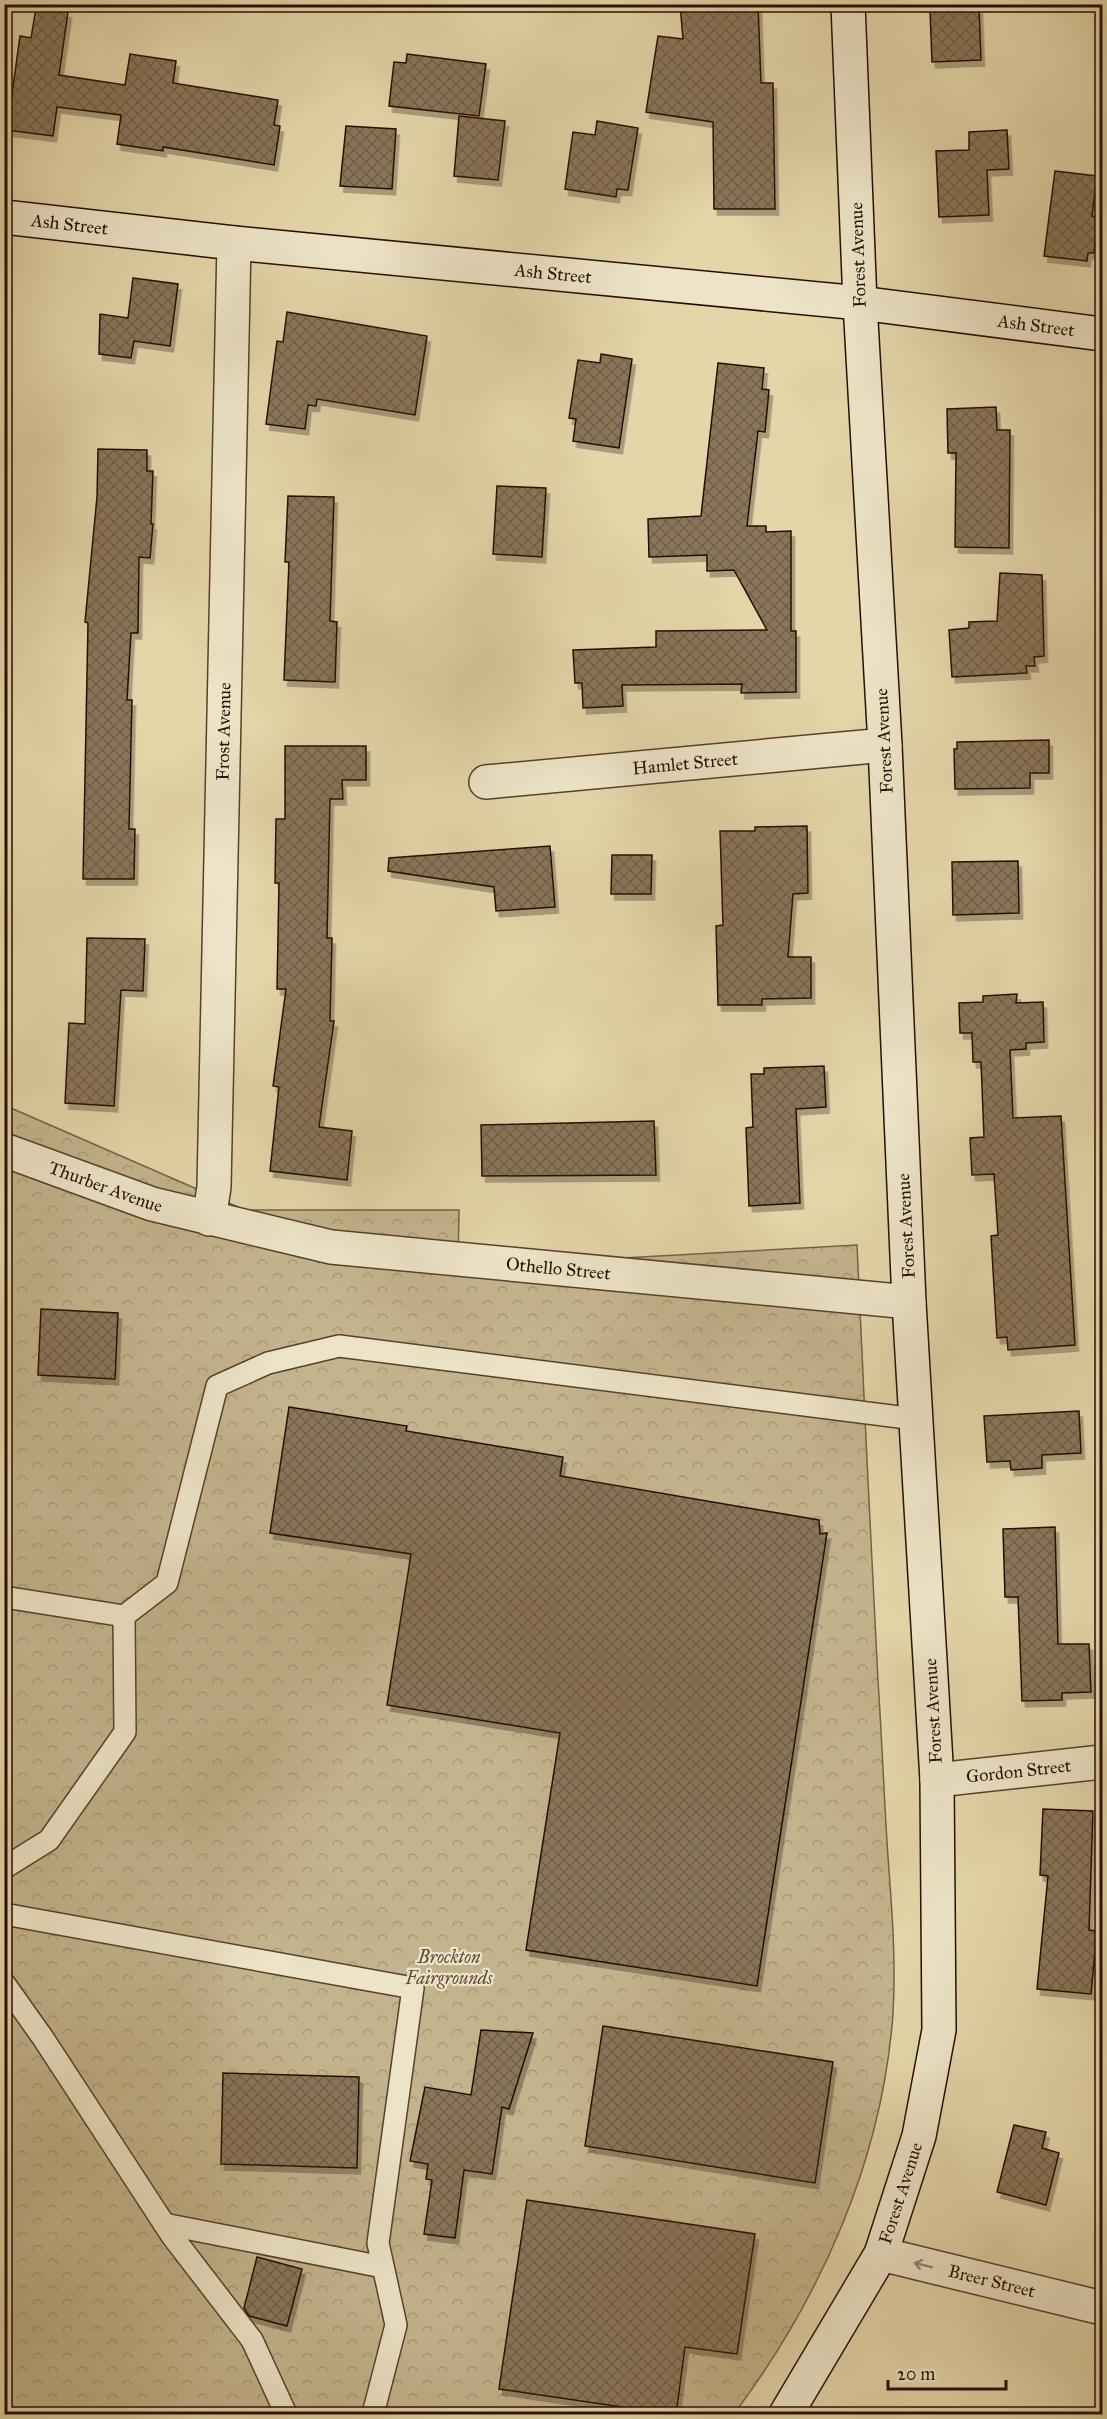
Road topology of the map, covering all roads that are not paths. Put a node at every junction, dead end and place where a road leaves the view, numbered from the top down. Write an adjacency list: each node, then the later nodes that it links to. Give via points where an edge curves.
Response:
1 (848, 4): 4 (street, Forest Avenue)
2 (4, 217): 3 (street, Ash Street)
3 (234, 243): 4 (street, Ash Street); 9 (street, Frost Avenue, via 214,1187)
4 (860, 303): 5 (street, Ash Street); 6 (street, Forest Avenue)
5 (1102, 334)
6 (885, 745): 7 (street, Hamlet Street); 10 (street, Forest Avenue)
7 (486, 782)
8 (4, 1150): 9 (street, Thurber Avenue, via 152,1204)
9 (209, 1219): 10 (street, Othello Street, via 331,1247)
10 (909, 1302): 11 (street, Forest Avenue)
11 (915, 1419): 13 (lane, via 339,1346 268,1363 217,1386 167,1583); 15 (street, Forest Avenue)
12 (4, 1597): 13 (lane)
13 (124, 1616): 16 (lane, via 125,1732 49,1840)
14 (1102, 1762): 15 (street, Gordon Street)
15 (937, 1780): 20 (street, Forest Avenue, via 939,2030 919,2136)
16 (4, 1869)
17 (4, 1914): 21 (lane, via 413,1988 378,2243)
18 (4, 1983): 19 (lane)
19 (164, 2224): 21 (lane); 23 (lane, via 252,2340)
20 (882, 2254): 22 (street, Breer Street, one-way to 20); 27 (street, Forest Avenue)
21 (383, 2267): 26 (lane, via 396,2325)
22 (1102, 2308)
23 (267, 2374): 24 (lane); 25 (lane)
24 (276, 2415)
25 (286, 2415)
26 (373, 2415)
27 (786, 2415)

